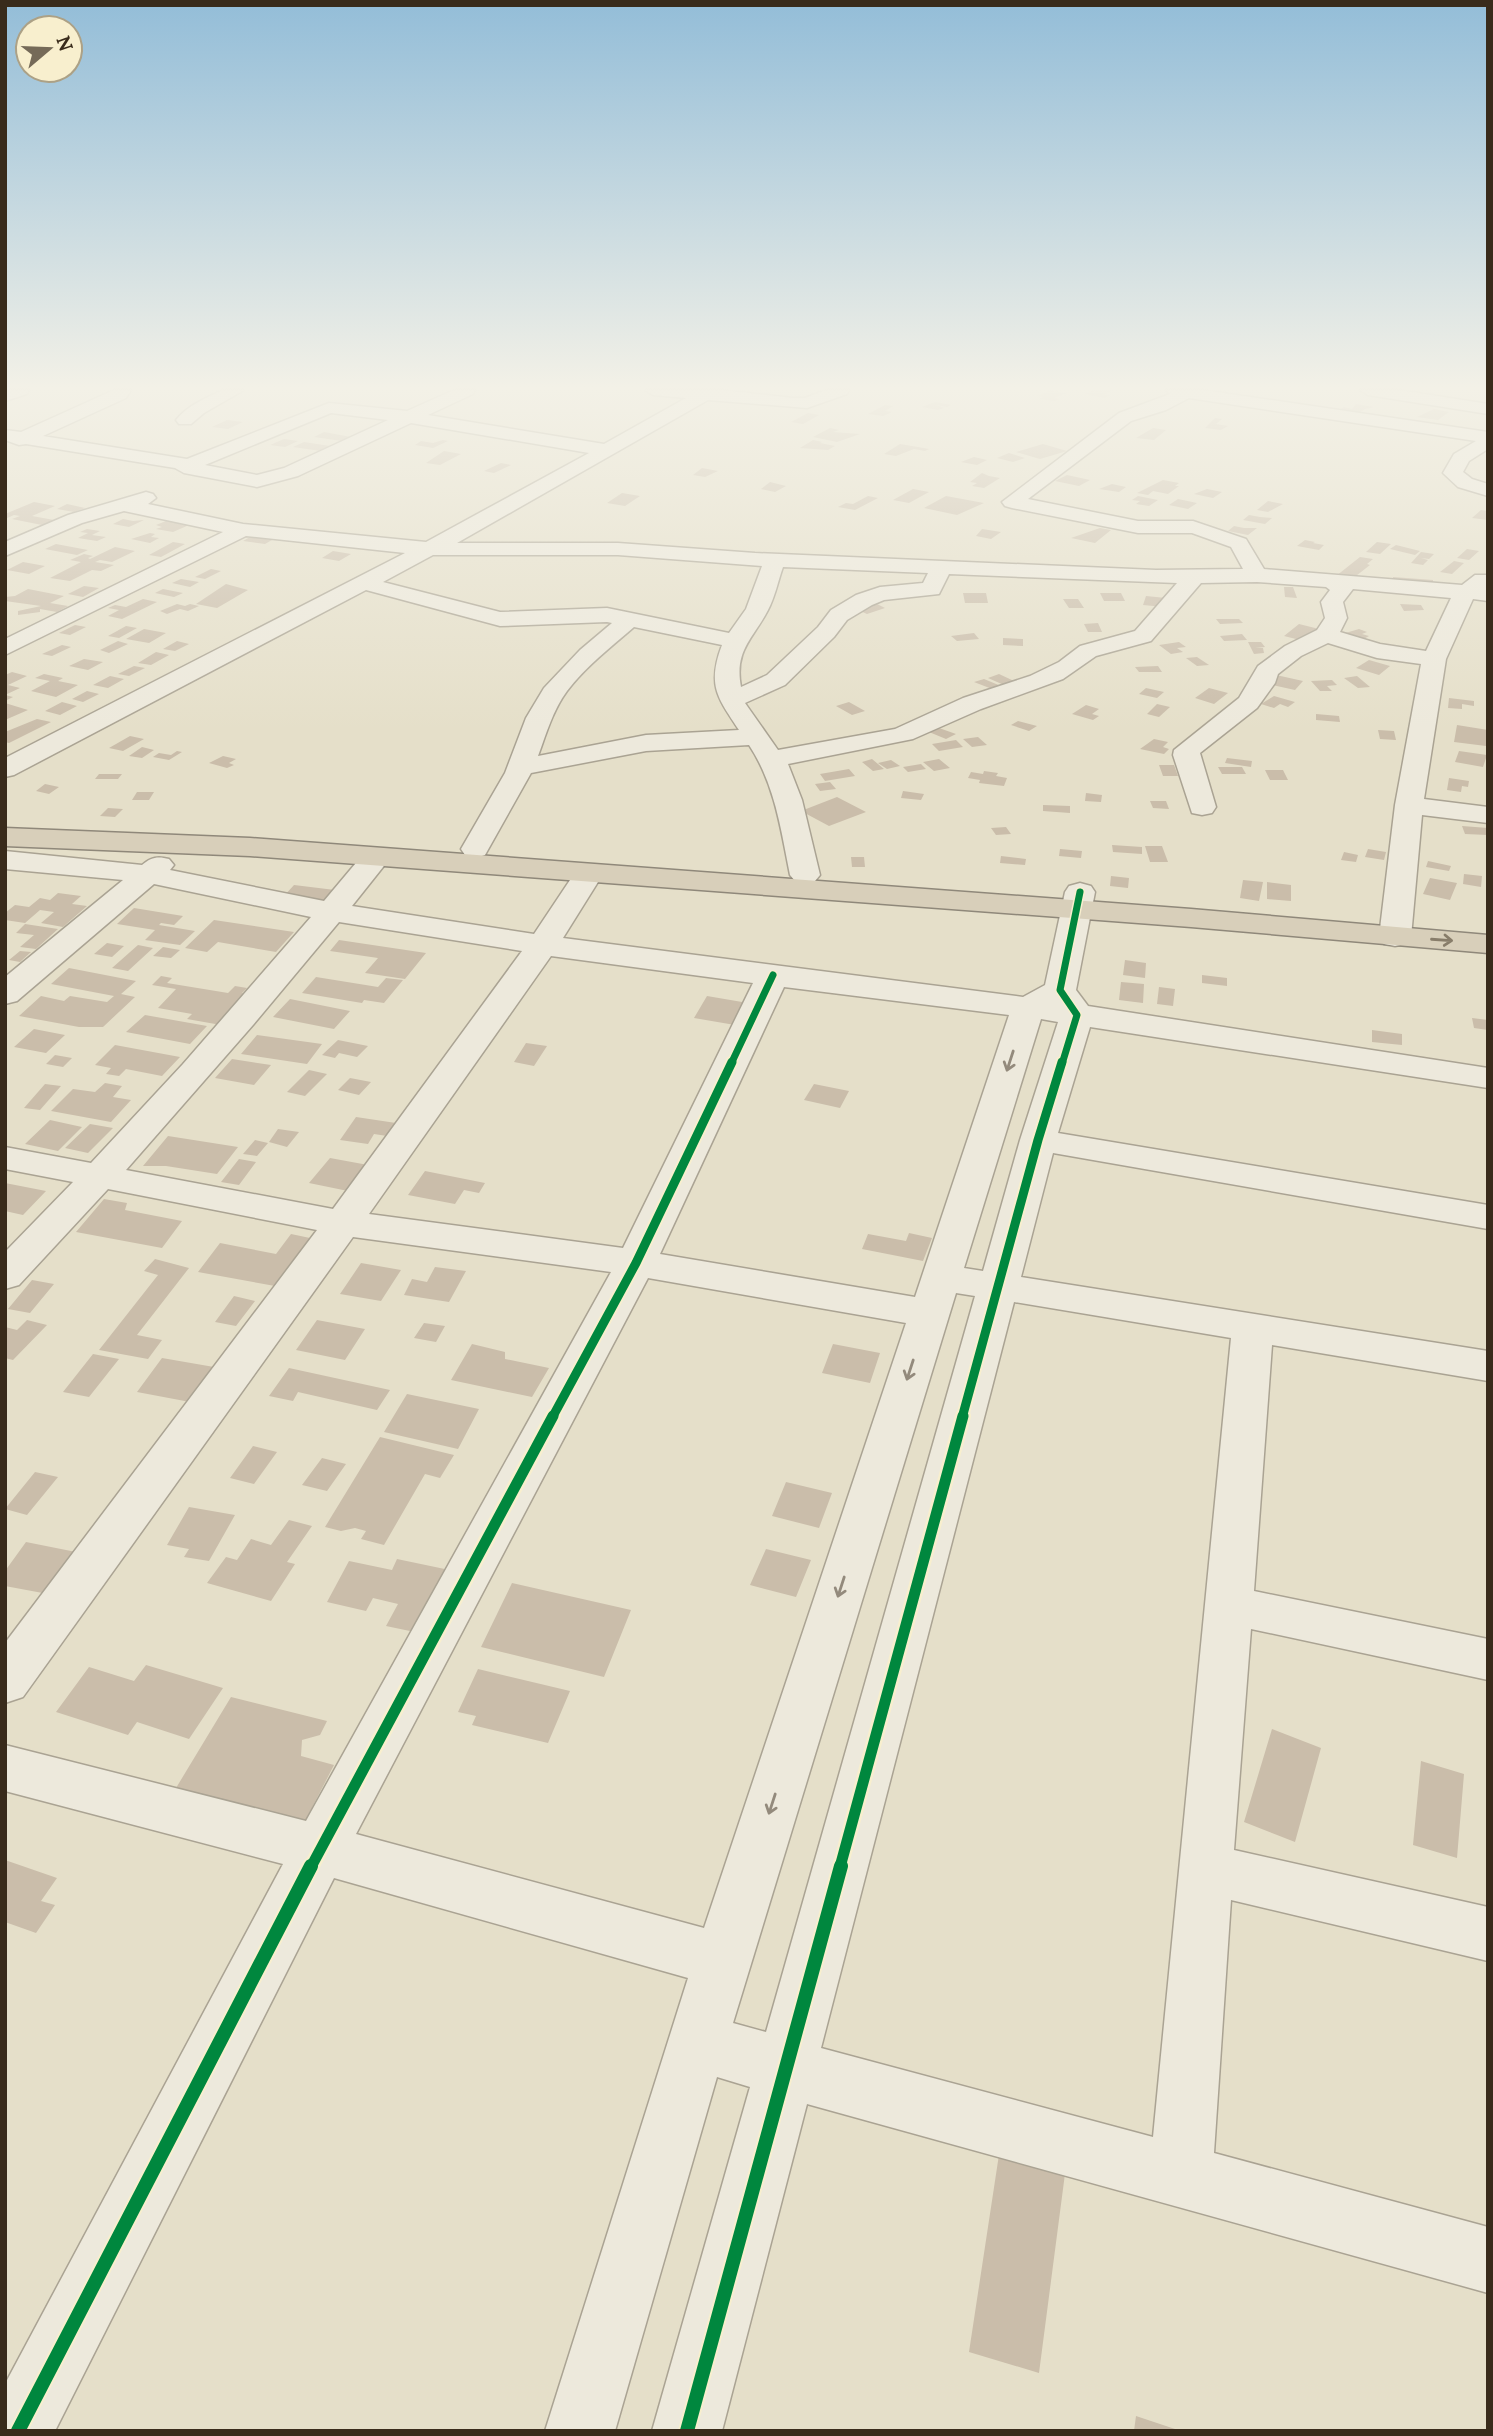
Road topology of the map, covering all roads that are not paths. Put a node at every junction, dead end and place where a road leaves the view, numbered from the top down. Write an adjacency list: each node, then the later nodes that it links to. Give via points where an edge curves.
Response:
1 (120, 504): 4 (street); 6 (street)
2 (514, 504): 5 (street)
3 (1020, 504): 9 (street, via 1138,527 1193,527 1233,539 1240,543)
4 (243, 530): 5 (street); 18 (street)
5 (428, 549): 7 (street, via 618,549); 13 (street)
6 (5, 550)
7 (775, 560): 8 (street); 17 (street, via 757,609)
8 (943, 566): 10 (street); 20 (street, via 931,589 880,594 839,615 776,680)
9 (1257, 575): 10 (street); 12 (street)
10 (1194, 576): 22 (street, via 1143,636 1088,651 1040,680 904,734)
11 (1488, 577): 14 (street)
12 (1333, 582): 14 (street); 16 (street, via 1343,588 1332,602 1336,618)
13 (363, 583): 15 (street, via 500,619 581,614); 24 (street)
14 (1476, 594): 19 (street)
15 (629, 618): 17 (street); 23 (street, via 556,688)
16 (1326, 635): 19 (street, via 1377,651); 26 (street, via 1293,651 1267,671 1248,703 1187,750)
17 (735, 641): 20 (street, via 725,668)
18 (5, 648)
19 (1434, 659): 25 (street)
20 (731, 700): 21 (street)
21 (757, 737): 22 (street); 23 (street, via 646,744)
22 (772, 759): 37 (street, via 788,800)
23 (521, 767): 31 (street)
24 (5, 769)
25 (1409, 805): 27 (street); 41 (street)
26 (1202, 807)
27 (1488, 816)
28 (5, 820): 32 (highway, via 98,821)
29 (5, 837): 30 (highway)
30 (182, 843): 33 (highway); 35 (street)
31 (475, 849): 32 (highway); 37 (highway)
32 (433, 854): 33 (highway); 36 (highway)
33 (376, 857): 39 (street)
34 (5, 860): 35 (street)
35 (148, 874): 39 (street); 45 (street)
36 (588, 874): 38 (highway); 43 (street)
37 (805, 875): 38 (highway)
38 (1079, 901): 41 (highway); 46 (street)
39 (333, 912): 43 (street); 50 (street)
40 (1488, 922): 41 (highway)
41 (1397, 926): 42 (highway, one-way to 42)
42 (1488, 944)
43 (543, 945): 44 (street); 52 (street)
44 (773, 975): 46 (street); 53 (street)
45 (5, 994)
46 (1055, 1004): 47 (street); 48 (street); 56 (street, one-way to 56)
47 (1488, 1078)
48 (1038, 1140): 51 (street); 55 (street)
49 (5, 1158): 50 (street)
50 (101, 1176): 52 (street); 54 (street)
51 (1488, 1217)
52 (343, 1223): 53 (street); 61 (street)
53 (636, 1263): 56 (street); 63 (street)
54 (5, 1276)
55 (997, 1288): 56 (street); 57 (street); 68 (street)
56 (934, 1295): 66 (street, one-way to 66)
57 (1253, 1327): 58 (street); 59 (street)
58 (1488, 1367)
59 (1229, 1605): 60 (street); 64 (street)
60 (1488, 1660)
61 (5, 1682)
62 (5, 1768): 63 (street)
63 (320, 1849): 66 (street); 71 (street)
64 (1205, 1869): 65 (street); 69 (street)
65 (1488, 1934)
66 (722, 1960): 67 (street)
67 (699, 2042): 68 (street); 72 (street)
68 (785, 2068): 69 (street); 73 (street)
69 (1181, 2178): 70 (street)
70 (1488, 2260)
71 (18, 2431)
72 (580, 2431)
73 (687, 2431)

